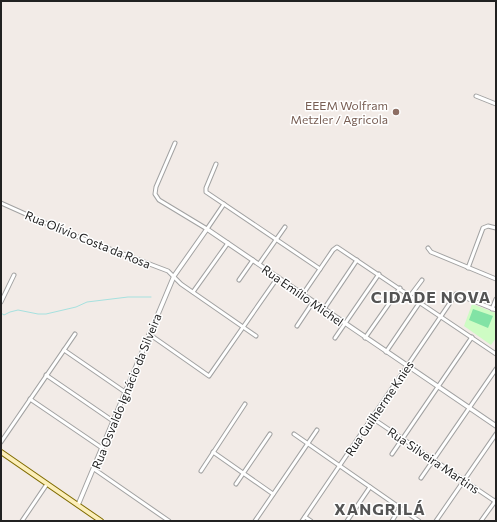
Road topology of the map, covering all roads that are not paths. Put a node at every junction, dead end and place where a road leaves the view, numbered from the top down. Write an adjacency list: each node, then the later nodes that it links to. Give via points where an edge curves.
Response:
1 (476, 96): 2 (street)
2 (496, 104)
3 (175, 143): 9 (street, Rua Emílio Michel, via 155,194 159,200)
4 (216, 164): 6 (street, via 206,192)
5 (1, 203): 20 (street, Rua Olívio Costa da Rosa, via 68,233 168,271)
6 (224, 204): 9 (street); 10 (street)
7 (285, 227): 10 (street)
8 (496, 228): 16 (street, via 483,228)
9 (207, 229): 11 (street, Rua Emílio Michel); 20 (street, Rua Osvaldo Ignácio da Silveira)
10 (276, 240): 15 (street); 17 (street)
11 (228, 243): 13 (street, Rua Emílio Michel); 26 (street)
12 (428, 248): 16 (street, via 431,252)
13 (252, 260): 15 (street, Rua Emílio Michel); 23 (street)
14 (357, 260): 17 (street, via 336,248); 18 (street); 33 (street)
15 (259, 264): 21 (street, Rua Emílio Michel)
16 (468, 268): 22 (street)
17 (320, 269): 27 (street)
18 (379, 274): 25 (street); 37 (street)
19 (14, 275): 30 (street)
20 (174, 276): 26 (street); 41 (street, Rua Osvaldo Ignácio da Silveira)
21 (278, 277): 27 (street, Rua Emílio Michel); 39 (street)
22 (496, 279)
23 (239, 280)
24 (422, 280): 28 (street)
25 (400, 288): 28 (street); 45 (street)
26 (193, 292): 39 (street)
27 (303, 294): 31 (street, Rua Emílio Michel)
28 (410, 296): 32 (street)
29 (496, 299): 34 (street)
30 (1, 302)
31 (313, 302): 33 (street, Rua Emílio Michel); 38 (street)
32 (420, 302): 36 (street); 47 (street)
33 (324, 309): 37 (street, Rua Emílio Michel)
34 (492, 309): 35 (street); 36 (street, Rua Guilherme Knies, via 456,294)
35 (496, 310)
36 (440, 317): 43 (street); 49 (street, Rua Guilherme Knies)
37 (345, 324): 44 (street); 45 (street, Rua Emílio Michel)
38 (297, 326)
39 (243, 327): 41 (street, via 209,376); 42 (street)
40 (75, 334): 46 (street)
41 (149, 334): 53 (street, Rua Osvaldo Ignácio da Silveira)
42 (256, 336)
43 (472, 337): 48 (street); 52 (street)
44 (335, 338)
45 (365, 338): 47 (street, Rua Emílio Michel)
46 (64, 350): 51 (street); 53 (street)
47 (386, 352): 49 (street, Rua Emílio Michel)
48 (496, 354)
49 (407, 366): 52 (street, Rua Emílio Michel); 57 (street, Rua Guilherme Knies)
50 (496, 369): 56 (street)
51 (46, 375): 54 (street); 58 (street)
52 (438, 387): 56 (street, Rua Emílio Michel); 64 (street)
53 (125, 392): 58 (street, Rua Osvaldo Ignácio da Silveira)
54 (30, 399): 65 (street); 67 (street)
55 (245, 404): 69 (street)
56 (469, 408): 59 (street, Rua Emílio Michel); 71 (street)
57 (372, 418): 64 (street, Rua Silveira Martins); 72 (street, Rua Guilherme Knies)
58 (113, 421): 67 (street, Rua Osvaldo Ignácio da Silveira)
59 (496, 426)
60 (317, 430): 66 (street)
61 (270, 434): 75 (street)
62 (294, 434): 66 (street)
63 (496, 434): 77 (street)
64 (403, 439): 70 (street); 71 (street, Rua Silveira Martins)
65 (1, 442)
66 (308, 444): 72 (street); 81 (street)
67 (102, 448): 73 (street, Rua Osvaldo Ignácio da Silveira)
68 (1, 452): 78 (main road)
69 (213, 452): 74 (street); 75 (street)
70 (392, 454)
71 (434, 460): 76 (street); 77 (street, Rua Silveira Martins)
72 (339, 466): 80 (street); 85 (street, Rua Guilherme Knies)
73 (94, 469): 83 (street, Rua Osvaldo Ignácio da Silveira); 89 (street)
74 (201, 471)
75 (243, 473): 79 (street); 81 (street)
76 (421, 478)
77 (464, 481): 82 (street, Rua Silveira Martins); 95 (street)
78 (47, 484): 83 (main road); 87 (street)
79 (236, 484)
80 (370, 487): 84 (street); 93 (street)
81 (273, 494): 90 (street)
82 (496, 501): 96 (street)
83 (78, 505): 88 (main road)
84 (400, 508): 86 (street); 94 (street)
85 (305, 517): 91 (street, Rua Guilherme Knies); 92 (street)
86 (417, 520)
87 (22, 521)
88 (101, 521)
89 (168, 521)
90 (255, 521)
91 (302, 521)
92 (311, 521)
93 (347, 521)
94 (392, 521)
95 (436, 521)
96 (481, 521)

